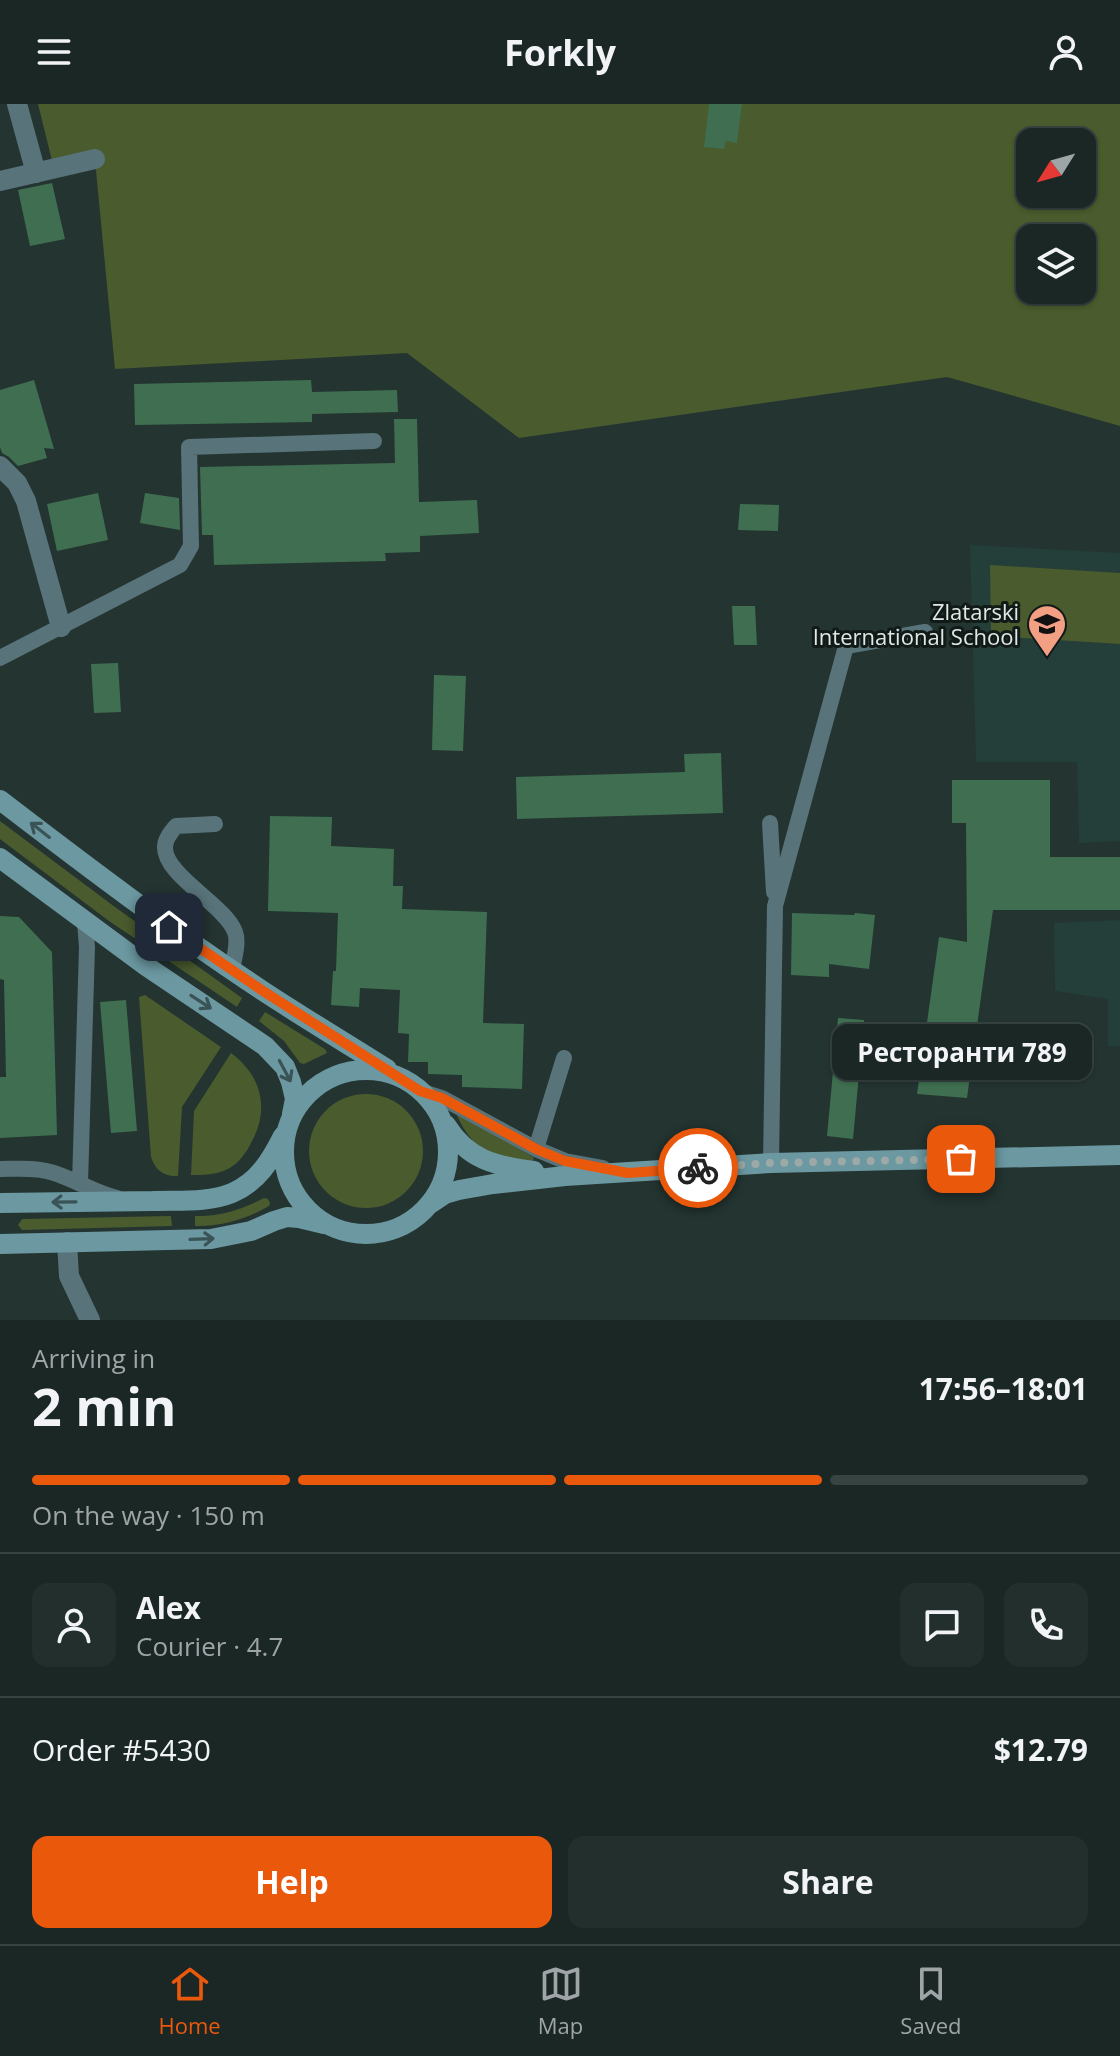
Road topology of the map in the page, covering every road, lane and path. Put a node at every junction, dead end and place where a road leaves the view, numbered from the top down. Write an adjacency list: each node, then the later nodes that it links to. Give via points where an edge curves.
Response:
1 (17, 104): 3 (street)
2 (95, 159): 3 (street)
3 (36, 173): 4 (street)
4 (0, 181)
5 (374, 441): 7 (lane, via 189,447 191,546 180,565)
6 (0, 466): 7 (street, via 26,501)
7 (61, 627): 9 (lane)
8 (925, 632): 14 (lane, via 846,646)
9 (0, 658)
10 (0, 800): 16 (main road, one-way to 10)
11 (770, 823): 14 (lane)
12 (215, 824): 16 (lane, via 176,826 164,851 175,870 229,921 237,936)
13 (1, 860): 15 (main road)
14 (775, 906): 24 (lane)
15 (85, 922): 21 (main road, one-way to 21, via 265,1046 291,1082 295,1099); 28 (lane)
16 (232, 969): 18 (main road)
17 (564, 1058): 22 (lane)
18 (401, 1077): 19 (main road); 21 (main road, via 363,1070 327,1079 302,1099)
19 (420, 1091): 20 (main road); 22 (lane)
20 (442, 1120): 27 (main road, via 466,1150 481,1159 505,1168); 31 (main road, via 447,1168)
21 (289, 1122): 29 (main road, via 258,1176 229,1194); 32 (main road, via 284,1159 294,1190)
22 (536, 1149): 26 (lane, via 565,1161)
23 (1120, 1155): 24 (main road)
24 (771, 1163): 26 (main road)
25 (0, 1169): 28 (lane, via 36,1169)
26 (628, 1173): 27 (main road)
27 (565, 1176): 31 (main road, via 459,1190)
28 (80, 1184): 29 (lane)
29 (128, 1201): 30 (main road, one-way to 30)
30 (0, 1203)
31 (430, 1204): 32 (main road, via 400,1228 380,1234 348,1233)
32 (331, 1226): 33 (main road, one-way to 32, via 211,1239 287,1217)
33 (67, 1242): 34 (main road); 35 (street, via 69,1276)
34 (0, 1244)
35 (90, 1320)

